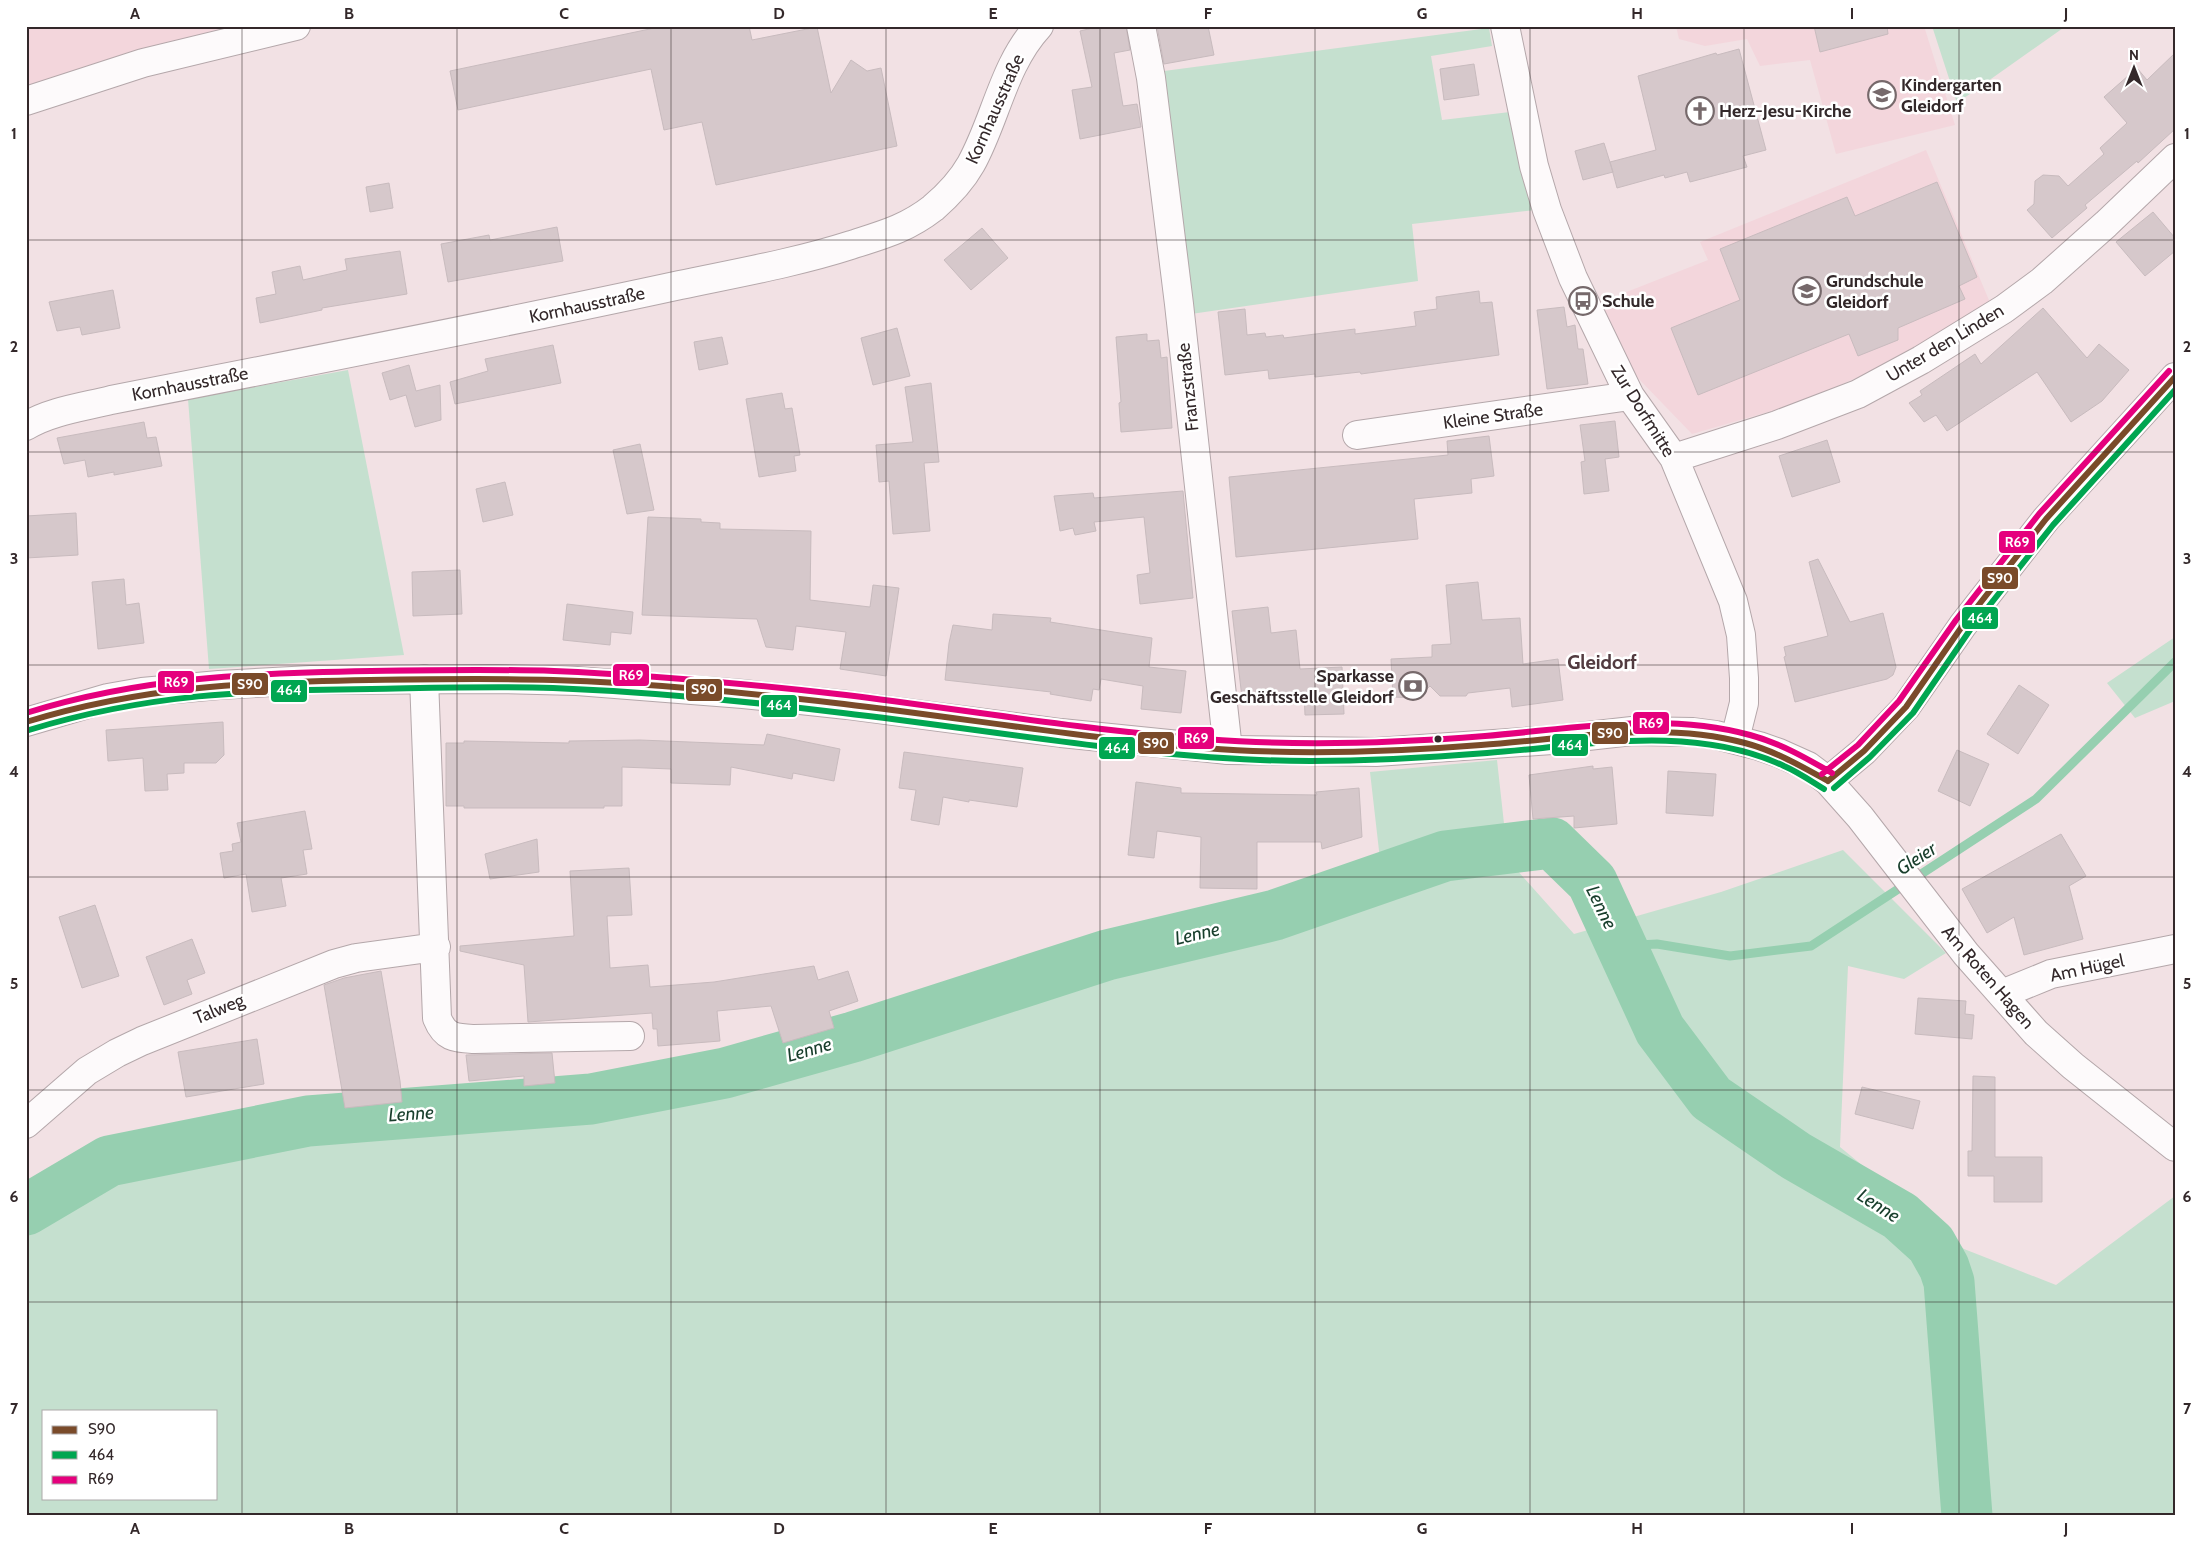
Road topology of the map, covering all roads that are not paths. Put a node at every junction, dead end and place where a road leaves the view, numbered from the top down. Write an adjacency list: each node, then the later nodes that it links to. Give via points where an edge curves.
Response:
1 (296, 26): 5 (street, via 143,63)
2 (1039, 26): 9 (street, Kornhausstraße, via 1025,42 1010,71 970,166 934,207 893,232 812,257 455,333 111,400)
3 (1142, 26): 15 (street, Franzstraße, via 1179,304)
4 (1505, 26): 8 (street, Zur Dorfmitte, via 1547,210 1583,301)
5 (26, 101)
6 (2175, 158): 11 (street, Unter den Linden, via 2042,281 1922,360 1858,394 1777,425)
7 (2175, 377): 16 (street, via 2046,519 1963,625 1906,707 1864,751)
8 (1630, 396): 10 (street, Kleine Straße); 11 (street, Zur Dorfmitte)
9 (26, 426)
10 (1357, 435)
11 (1674, 458): 14 (street, Zur Dorfmitte, via 1738,621 1744,703)
12 (424, 679): 13 (street, Am Roten Hagen, via 274,682 142,692); 15 (street, Am Roten Hagen, via 577,681 704,690); 17 (street)
13 (27, 718)
14 (1734, 739): 15 (street, Am Roten Hagen, via 1693,732 1640,731 1376,752); 16 (street, Am Roten Hagen, via 1779,753 1808,766)
15 (1228, 750)
16 (1828, 781): 19 (street, Am Roten Hagen, via 1860,816 1932,912)
17 (436, 948): 20 (street, via 437,1018 446,1033 474,1039); 21 (street, Talweg, via 334,964 142,1041 87,1071)
18 (2175, 949): 19 (street, Am Hügel, via 2064,970)
19 (2002, 994): 22 (street, Am Roten Hagen, via 2036,1033 2073,1066)
20 (630, 1036)
21 (26, 1124)
22 (2175, 1147)

